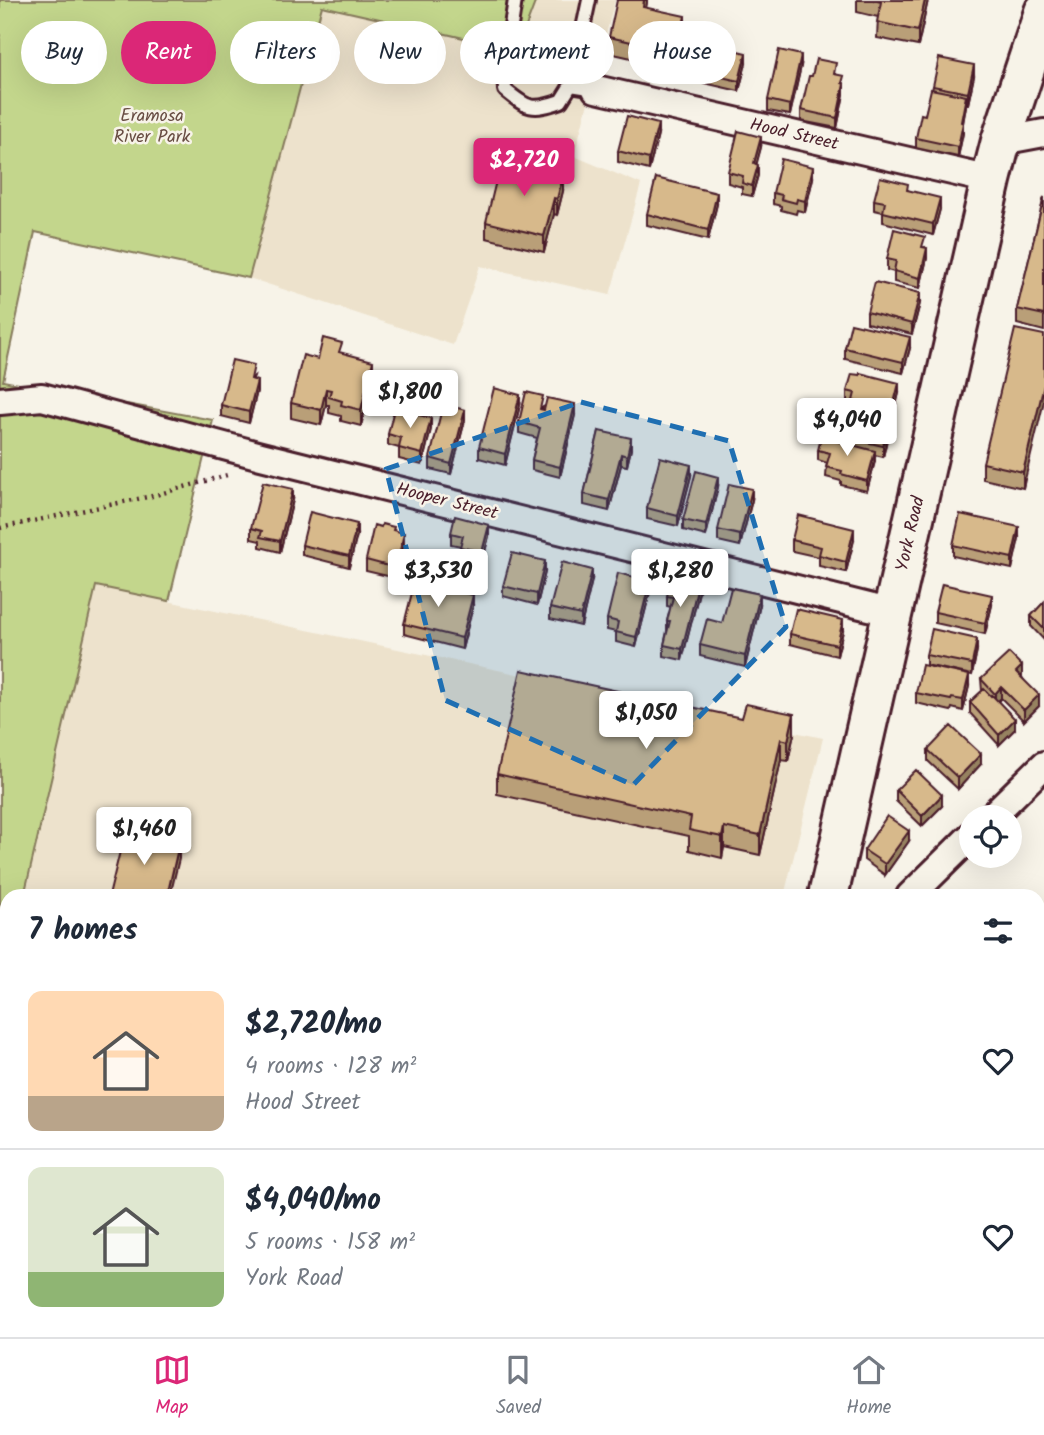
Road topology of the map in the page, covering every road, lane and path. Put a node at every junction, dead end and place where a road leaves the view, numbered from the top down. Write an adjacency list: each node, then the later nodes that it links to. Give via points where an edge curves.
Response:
1 (515, 0): 4 (lane, via 505,90 524,106 544,107)
2 (589, 0): 4 (lane)
3 (1044, 12): 6 (main road, York Road)
4 (584, 87): 7 (street, Hood Street)
5 (1044, 133): 6 (street)
6 (1001, 141): 7 (main road, York Road)
7 (991, 180): 11 (main road, York Road)
8 (0, 401): 9 (street, Hooper Street, via 42,397)
9 (261, 456): 10 (path, via 225,478); 11 (street, Hooper Street)
10 (0, 528)
11 (893, 612): 15 (main road, York Road)
12 (1044, 765): 13 (street)
13 (1003, 805)
14 (959, 848): 16 (street)
15 (830, 889)
16 (917, 889)

